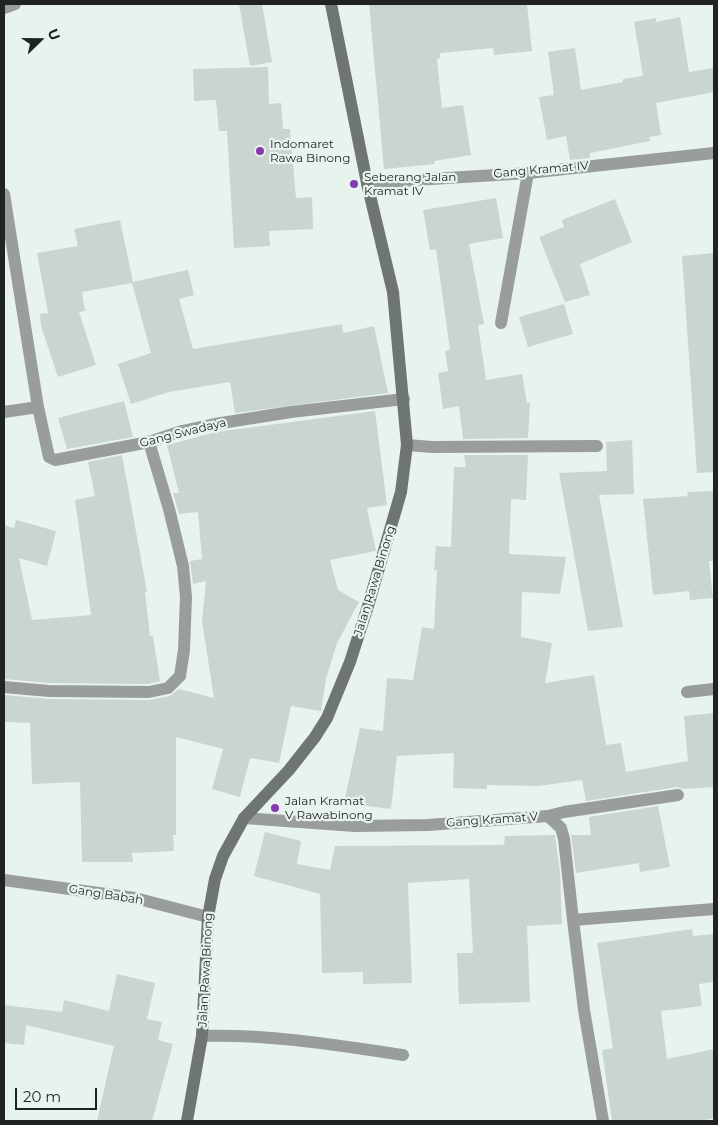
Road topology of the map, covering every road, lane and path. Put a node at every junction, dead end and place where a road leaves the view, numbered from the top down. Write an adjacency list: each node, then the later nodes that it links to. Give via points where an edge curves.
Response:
1 (15, 4): 3 (street)
2 (331, 4): 6 (main road, Jalan Rawa Binong)
3 (4, 8)
4 (714, 153): 5 (street, Gang Kramat IV)
5 (528, 173): 6 (street, Gang Kramat IV); 8 (street)
6 (368, 183): 9 (main road, Jalan Rawa Binong, via 393,292)
7 (4, 194): 10 (street)
8 (501, 323)
9 (404, 399): 12 (street, Gang Swadaya, via 216,424); 13 (main road, Jalan Rawa Binong)
10 (38, 407): 11 (street); 12 (street, Gang Swadaya, via 49,457 55,460)
11 (4, 412)
12 (149, 442): 15 (street, via 170,509 183,566 186,598 180,676 168,688 149,692)
13 (407, 445): 14 (street); 20 (main road, Jalan Rawa Binong, via 401,492 391,531 350,662 327,718 289,770)
14 (597, 446)
15 (4, 687)
16 (714, 689): 17 (street)
17 (687, 692)
18 (678, 795): 19 (street)
19 (548, 816): 20 (street, Gang Kramat V, via 428,825 355,826); 24 (street, Gang Kramat V, via 561,828 564,840)
20 (244, 818): 23 (main road, Jalan Rawa Binong, via 223,856)
21 (4, 880): 23 (street, Gang Babah, via 135,898)
22 (714, 909): 24 (street)
23 (208, 916): 25 (main road, Jalan Rawa Binong)
24 (572, 920): 28 (street, Gang Kramat V)
25 (202, 1036): 26 (street, via 242,1035); 27 (main road, Jalan Rawa Binong)
26 (403, 1055)
27 (187, 1121)
28 (602, 1121)

